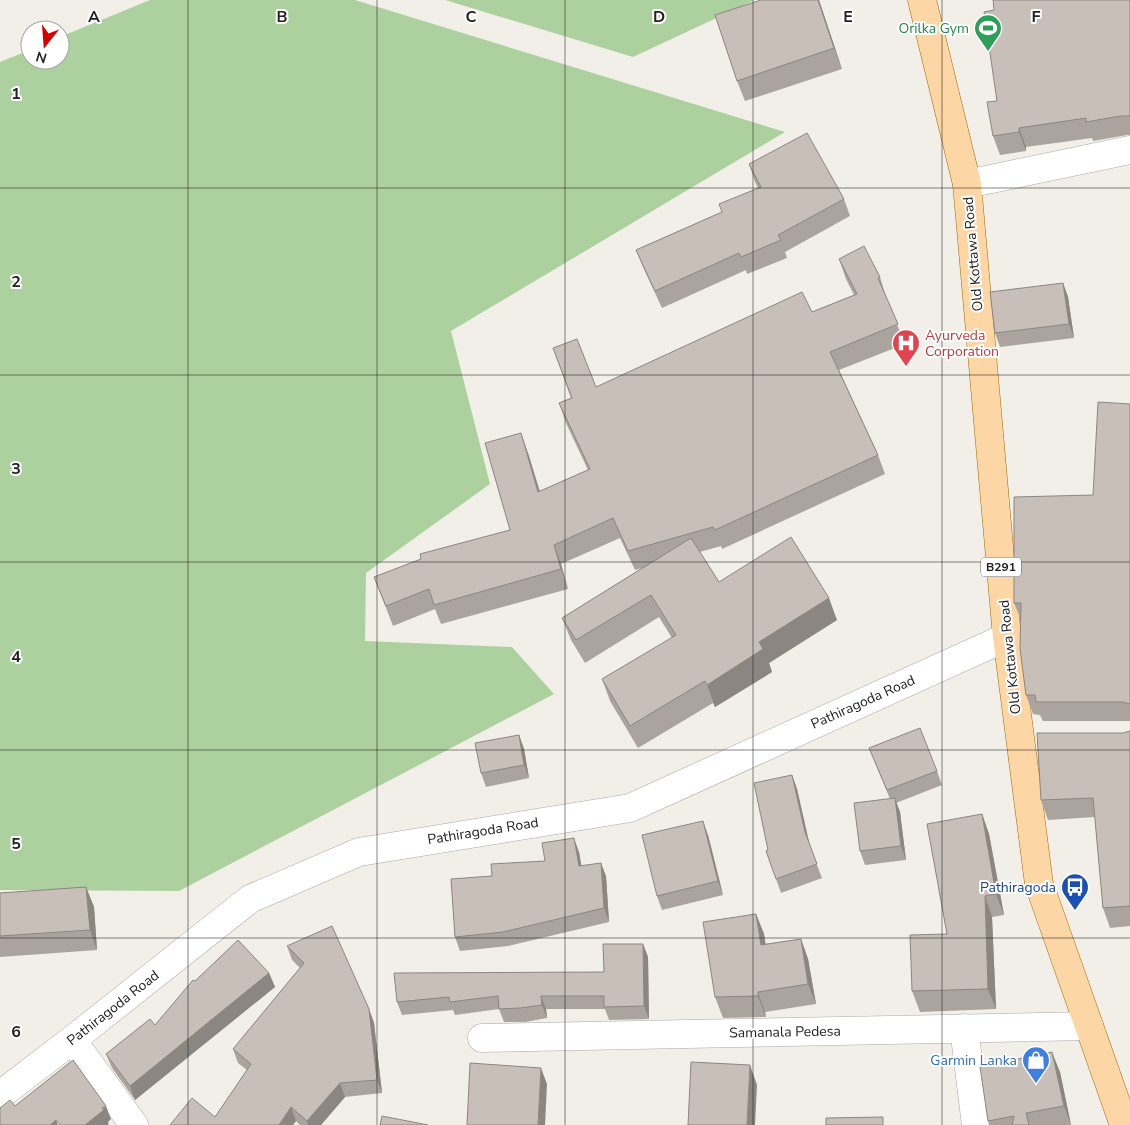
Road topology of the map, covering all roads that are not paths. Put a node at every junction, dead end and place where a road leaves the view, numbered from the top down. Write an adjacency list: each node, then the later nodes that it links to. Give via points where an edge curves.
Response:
1 (922, 0): 3 (main road, Old Kottawa Road / B291)
2 (1130, 150): 3 (street)
3 (967, 184): 4 (main road, Old Kottawa Road / B291)
4 (1007, 637): 5 (main road, Old Kottawa Road / B291); 10 (street, Pathiragoda Road, via 630,808 359,852 250,899)
5 (1019, 737): 6 (street); 7 (main road, Old Kottawa Road / B291, via 1040,884)
6 (1047, 737)
7 (1089, 1026): 8 (street, Samanala Pedesa); 14 (main road, Old Kottawa Road / B291)
8 (964, 1028): 9 (street, Samanala Pedesa); 13 (street)
9 (482, 1038)
10 (72, 1040): 11 (street, Pathiragoda Road); 12 (street)
11 (0, 1095)
12 (134, 1125)
13 (976, 1125)
14 (1124, 1125)

